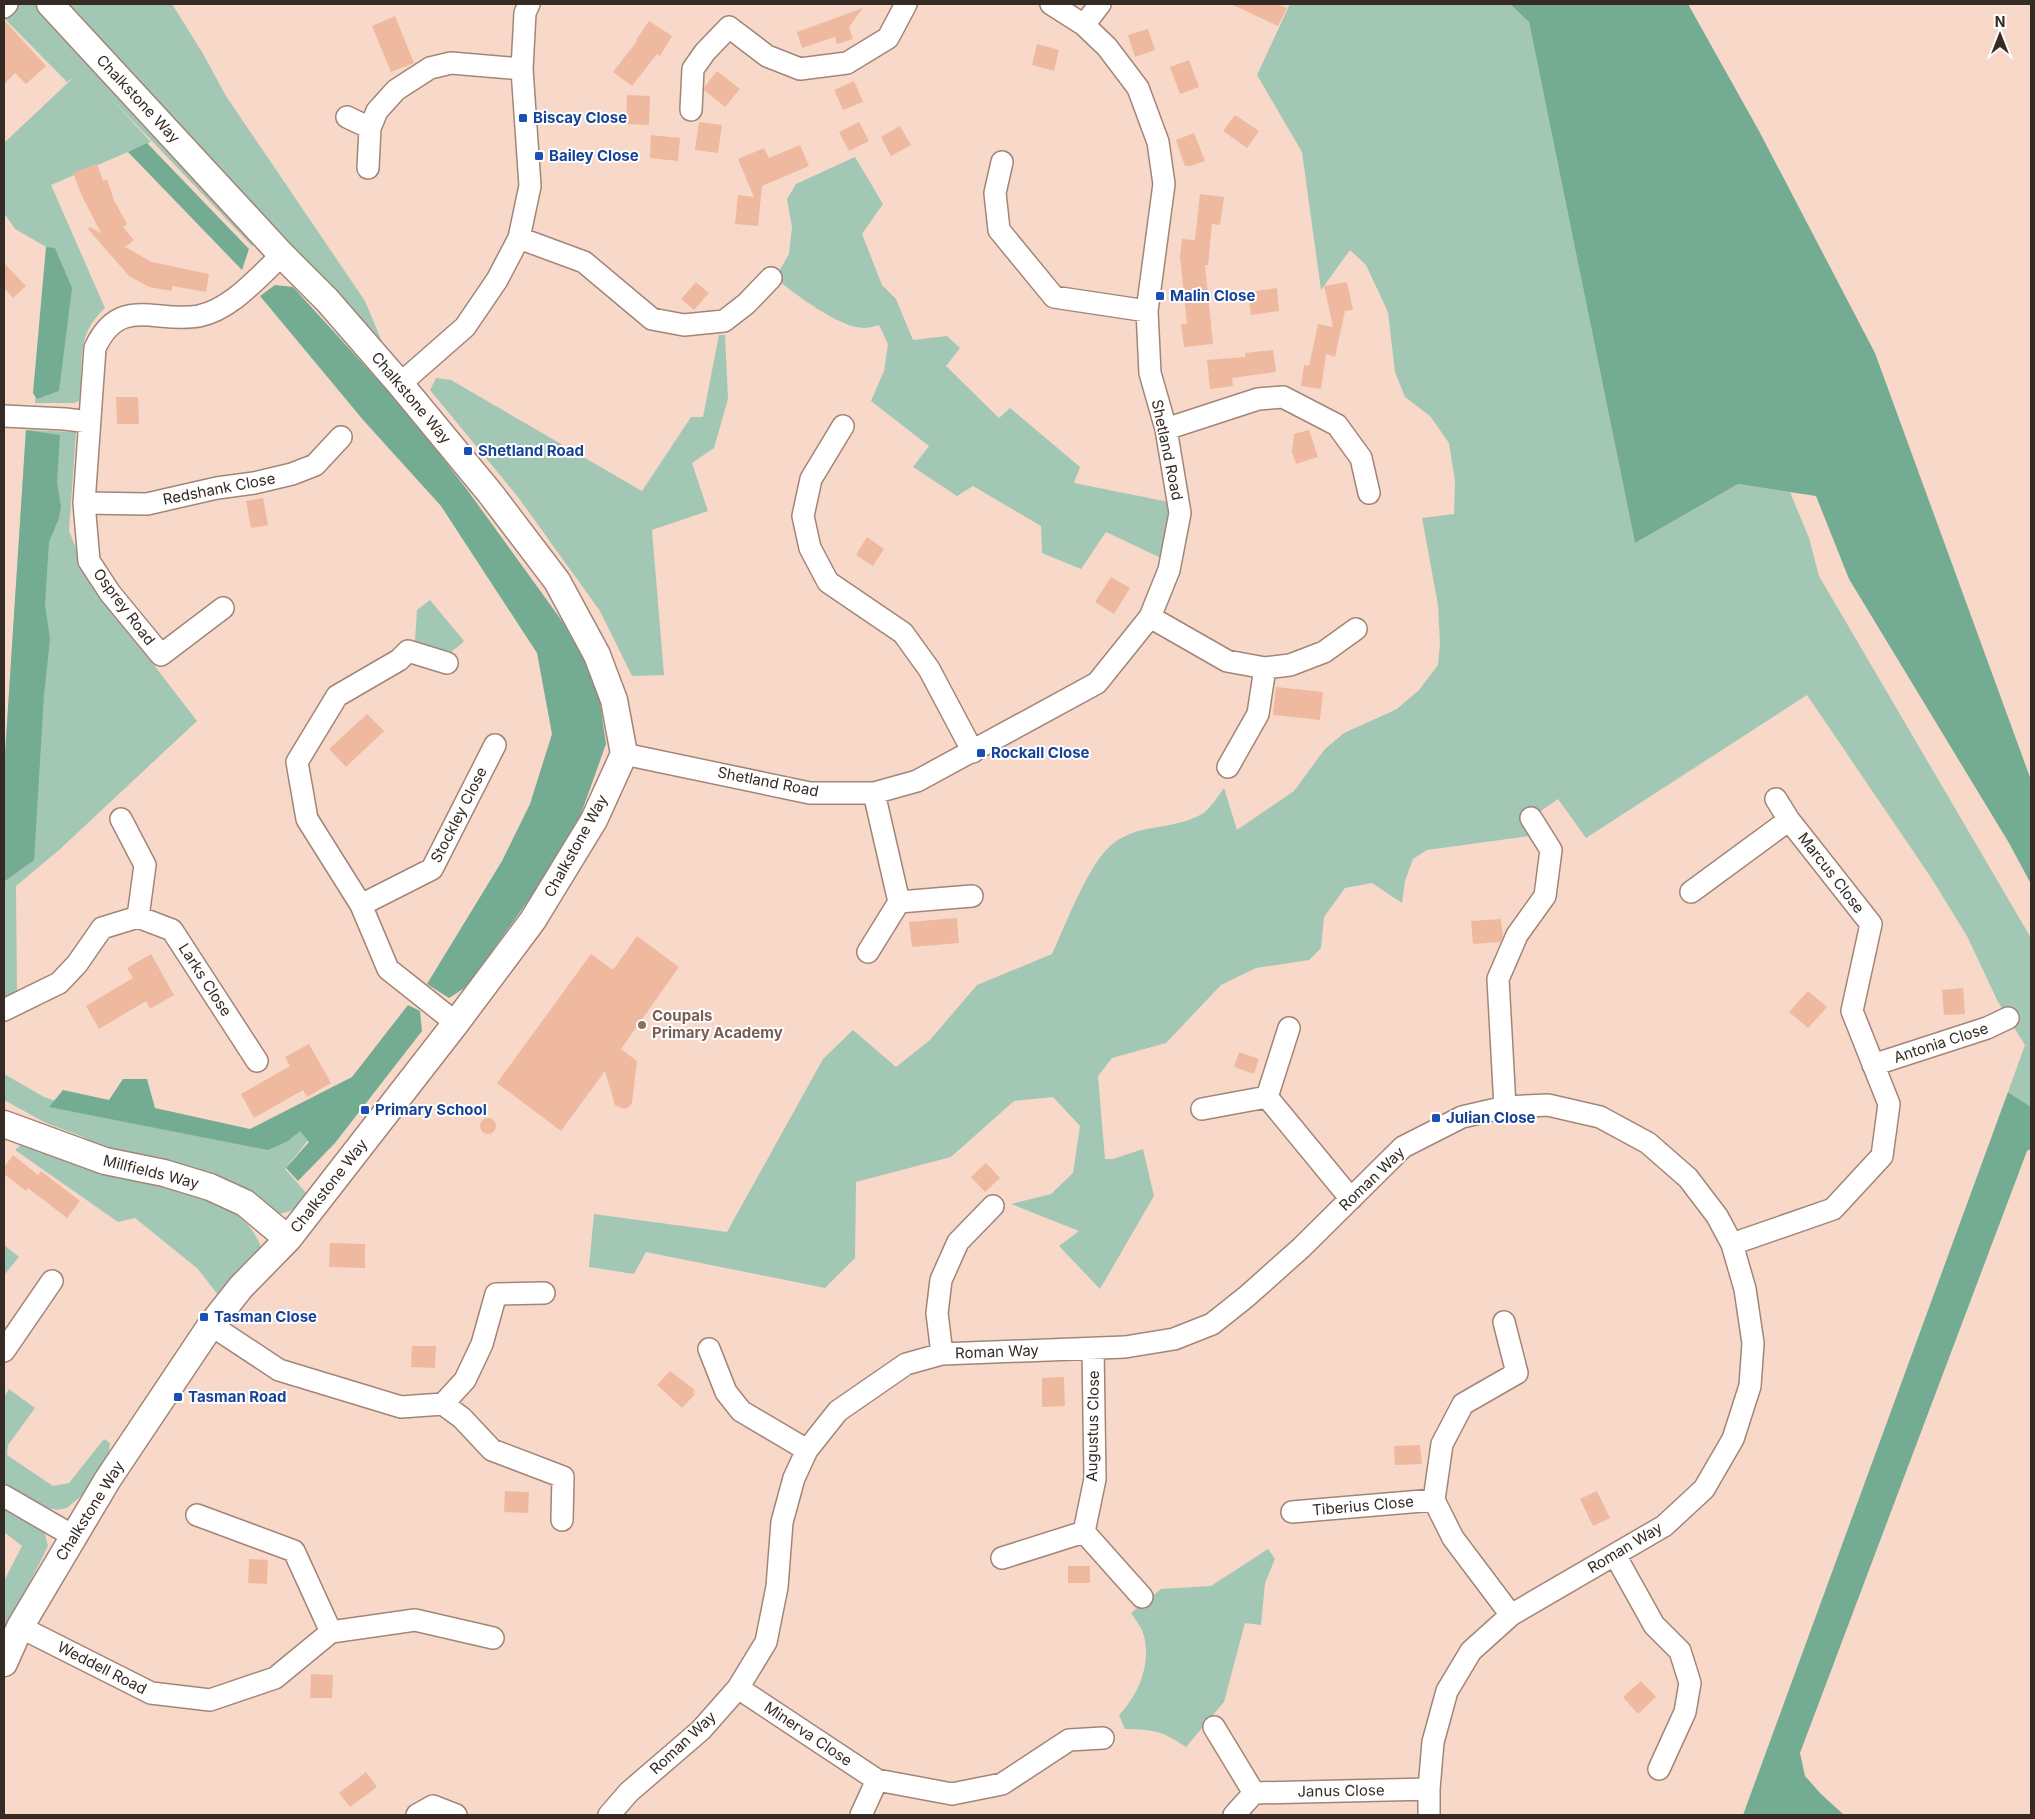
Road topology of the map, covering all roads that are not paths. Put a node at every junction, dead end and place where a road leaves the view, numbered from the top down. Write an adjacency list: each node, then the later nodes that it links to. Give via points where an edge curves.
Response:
1 (7, 4): 7 (street)
2 (50, 4): 16 (street, Chalkstone Way)
3 (529, 4): 9 (street, via 525,13)
4 (906, 4): 10 (street, via 888,38 847,63 800,69 767,56 729,27 693,69)
5 (1051, 4): 8 (street, Shetland Road)
6 (1100, 4): 8 (street)
7 (4, 7)
8 (1084, 25): 18 (street, Shetland Road, via 1107,47 1138,88 1158,142 1164,184)
9 (522, 69): 12 (street, via 451,63 430,68 396,90 377,111); 15 (street, via 530,186)
10 (691, 110)
11 (347, 117): 12 (street)
12 (370, 128): 14 (street)
13 (1002, 162): 18 (street, via 995,193 999,230 1054,297)
14 (368, 168)
15 (519, 238): 17 (street, via 584,262 652,319 684,325 724,322); 19 (street, via 497,280 465,326)
16 (282, 255): 19 (street, Chalkstone Way, via 327,300); 21 (street, Osprey Road, via 232,302 200,316 136,314 115,321 102,332 95,348)
17 (770, 278)
18 (1148, 311): 23 (street, Shetland Road, via 1150,373)
19 (400, 384): 34 (street, Chalkstone Way, via 557,581 598,655 614,700)
20 (4, 416): 21 (street)
21 (89, 422): 26 (street, Osprey Road)
22 (843, 426): 33 (street, via 811,479 803,516 810,548 828,582 903,633 929,669)
23 (1166, 429): 25 (street, via 1258,399 1283,397 1337,425 1361,458); 28 (street, Shetland Road, via 1180,513 1169,570)
24 (341, 437): 26 (street, Redshank Close, via 315,465 292,474 147,504)
25 (1369, 493)
26 (84, 503): 27 (street, Osprey Road, via 89,561 110,593 161,655)
27 (224, 608)
28 (1150, 617): 31 (street, via 1227,661); 33 (street, Shetland Road, via 1097,683)
29 (1356, 629): 31 (street, via 1324,652 1290,665)
30 (447, 663): 44 (street, via 408,651 400,660 337,696 297,762 307,820)
31 (1265, 668): 35 (street, via 1258,714)
32 (495, 744): 44 (street, Stockley Close, via 432,869)
33 (973, 752): 36 (street, Shetland Road, via 917,781)
34 (624, 754): 36 (street, Shetland Road, via 810,793); 49 (street, Chalkstone Way, via 594,820 566,868 533,920)
35 (1228, 767)
36 (874, 793): 43 (street)
37 (1776, 799): 40 (street, Marcus Close)
38 (1531, 818): 54 (street, via 1551,850 1545,896 1517,935 1498,978)
39 (120, 820): 45 (street, via 146,865)
40 (1790, 820): 41 (street, Marcus Close); 52 (street, Marcus Close, via 1871,924 1852,1011)
41 (1691, 892)
42 (972, 896): 43 (street)
43 (899, 902): 46 (street)
44 (361, 905): 49 (street, via 388,969)
45 (138, 917): 47 (street, via 102,928 59,983); 51 (street, Larks Close, via 172,930)
46 (868, 952)
47 (4, 1010)
48 (2008, 1018): 52 (street, Antonia Close, via 1979,1031)
49 (456, 1023): 59 (street, Chalkstone Way)
50 (1289, 1028): 53 (street)
51 (257, 1061)
52 (1873, 1065): 60 (street, Marcus Close, via 1889,1104 1882,1156 1833,1209)
53 (1267, 1096): 55 (street); 57 (street)
54 (1505, 1107): 57 (street, Roman Way, via 1462,1117 1403,1147); 60 (street, Roman Way, via 1548,1106 1600,1117 1648,1143 1688,1178 1717,1216)
55 (1202, 1109)
56 (4, 1124): 59 (street, Millfields Way, via 105,1161 164,1173 210,1187 245,1203)
57 (1351, 1199): 66 (street, Roman Way, via 1301,1248 1212,1324 1174,1340)
58 (994, 1206): 68 (street, via 958,1242 941,1280 937,1313)
59 (288, 1239): 64 (street, Chalkstone Way)
60 (1732, 1244): 78 (street, Roman Way, via 1745,1289 1753,1343 1750,1386 1733,1439 1704,1489 1664,1526)
61 (52, 1282): 67 (street)
62 (544, 1293): 69 (street, via 496,1294 482,1344 465,1380)
63 (1504, 1322): 72 (street, Tiberius Close, via 1517,1373 1463,1404 1442,1444)
64 (211, 1325): 69 (street, via 279,1370 401,1407); 77 (street, Chalkstone Way)
65 (709, 1349): 70 (street, via 726,1392 741,1411)
66 (1094, 1349): 68 (street, Roman Way); 76 (street, Augustus Close, via 1095,1479)
67 (4, 1351)
68 (942, 1354): 70 (street, Roman Way, via 906,1364 838,1411)
69 (443, 1404): 75 (street, via 462,1418 492,1450 563,1477)
70 (807, 1450): 86 (street, Roman Way, via 794,1478 782,1522 777,1587 766,1642)
71 (4, 1496): 77 (street)
72 (1434, 1500): 73 (street, Tiberius Close); 81 (street, Tiberius Close, via 1453,1538)
73 (1292, 1512)
74 (196, 1515): 83 (street, via 294,1550)
75 (562, 1520)
76 (1084, 1532): 79 (street); 80 (street)
77 (73, 1536): 82 (street, Chalkstone Way)
78 (1615, 1555): 81 (street, Roman Way); 89 (street, via 1654,1625 1680,1651 1690,1684 1685,1712)
79 (1002, 1558)
80 (1142, 1597)
81 (1511, 1615): 91 (street, Roman Way, via 1471,1651 1448,1691 1433,1742)
82 (20, 1627): 83 (street, Weddell Road, via 151,1693 210,1700 275,1678); 85 (street, Chalkstone Way)
83 (331, 1632): 84 (street, via 415,1620)
84 (493, 1638)
85 (4, 1663)
86 (738, 1688): 90 (street, Minerva Close); 95 (street, Roman Way, via 701,1730 629,1792)
87 (1214, 1727): 92 (street)
88 (1104, 1738): 90 (street, Minerva Close, via 1069,1740 1002,1784 952,1794)
89 (1659, 1769)
90 (877, 1780): 96 (street)
91 (1429, 1789): 92 (street, Janus Close); 98 (street, Roman Way)
92 (1254, 1794): 97 (street)
93 (417, 1815): 94 (street, via 433,1806)
94 (456, 1815)
95 (609, 1815)
96 (861, 1815)
97 (1234, 1815)
98 (1429, 1815)

